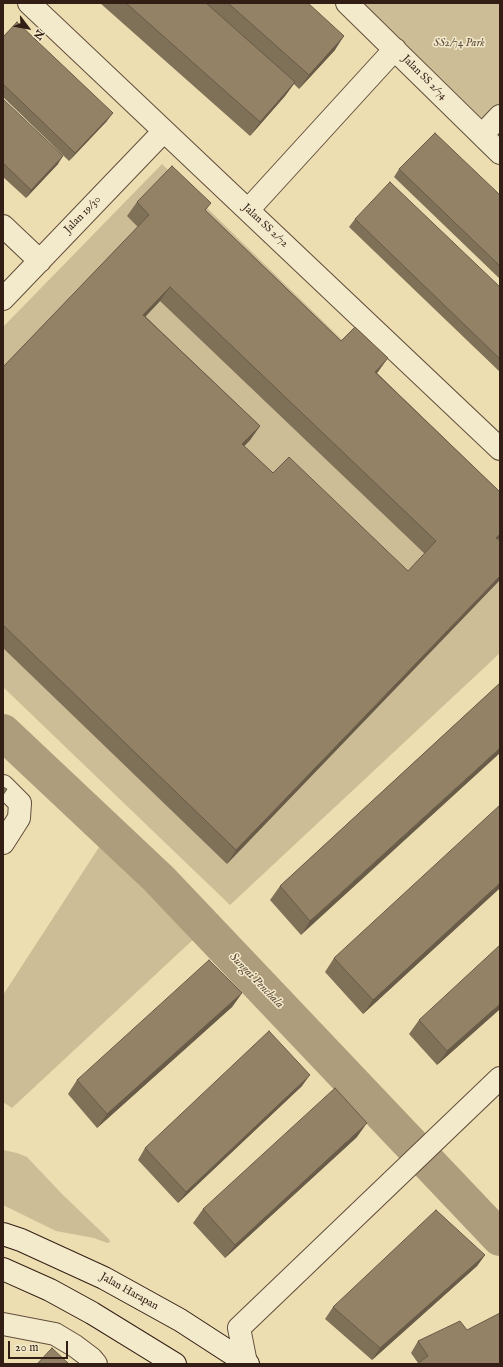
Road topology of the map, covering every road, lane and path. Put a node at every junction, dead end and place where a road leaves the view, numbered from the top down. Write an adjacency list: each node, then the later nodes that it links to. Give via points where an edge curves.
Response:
1 (29, 3): 5 (street, Jalan SS 2/72)
2 (347, 3): 3 (street, Jalan SS 2/74)
3 (395, 50): 6 (street, Jalan SS 2/74); 8 (street)
4 (500, 116): 6 (street)
5 (164, 131): 8 (street, Jalan SS 2/72); 10 (street, Jalan 19/30)
6 (482, 135): 7 (street, Jalan SS 2/74)
7 (500, 153)
8 (248, 210): 12 (street, Jalan SS 2/72)
9 (3, 226): 10 (street)
10 (40, 261): 11 (street, Jalan 19/30)
11 (3, 299)
12 (500, 449)
13 (3, 786): 14 (street, via 20,803 19,818)
14 (3, 843)
15 (500, 1078): 20 (street, via 239,1328)
16 (3, 1223): 17 (street, Jalan Harapan)
17 (12, 1237): 20 (street, Jalan Harapan, via 104,1278 180,1320)
18 (3, 1269): 22 (street, via 50,1290 92,1313)
19 (3, 1324): 21 (street, via 55,1334 75,1346)
20 (247, 1363)
21 (96, 1364)
22 (175, 1364)

